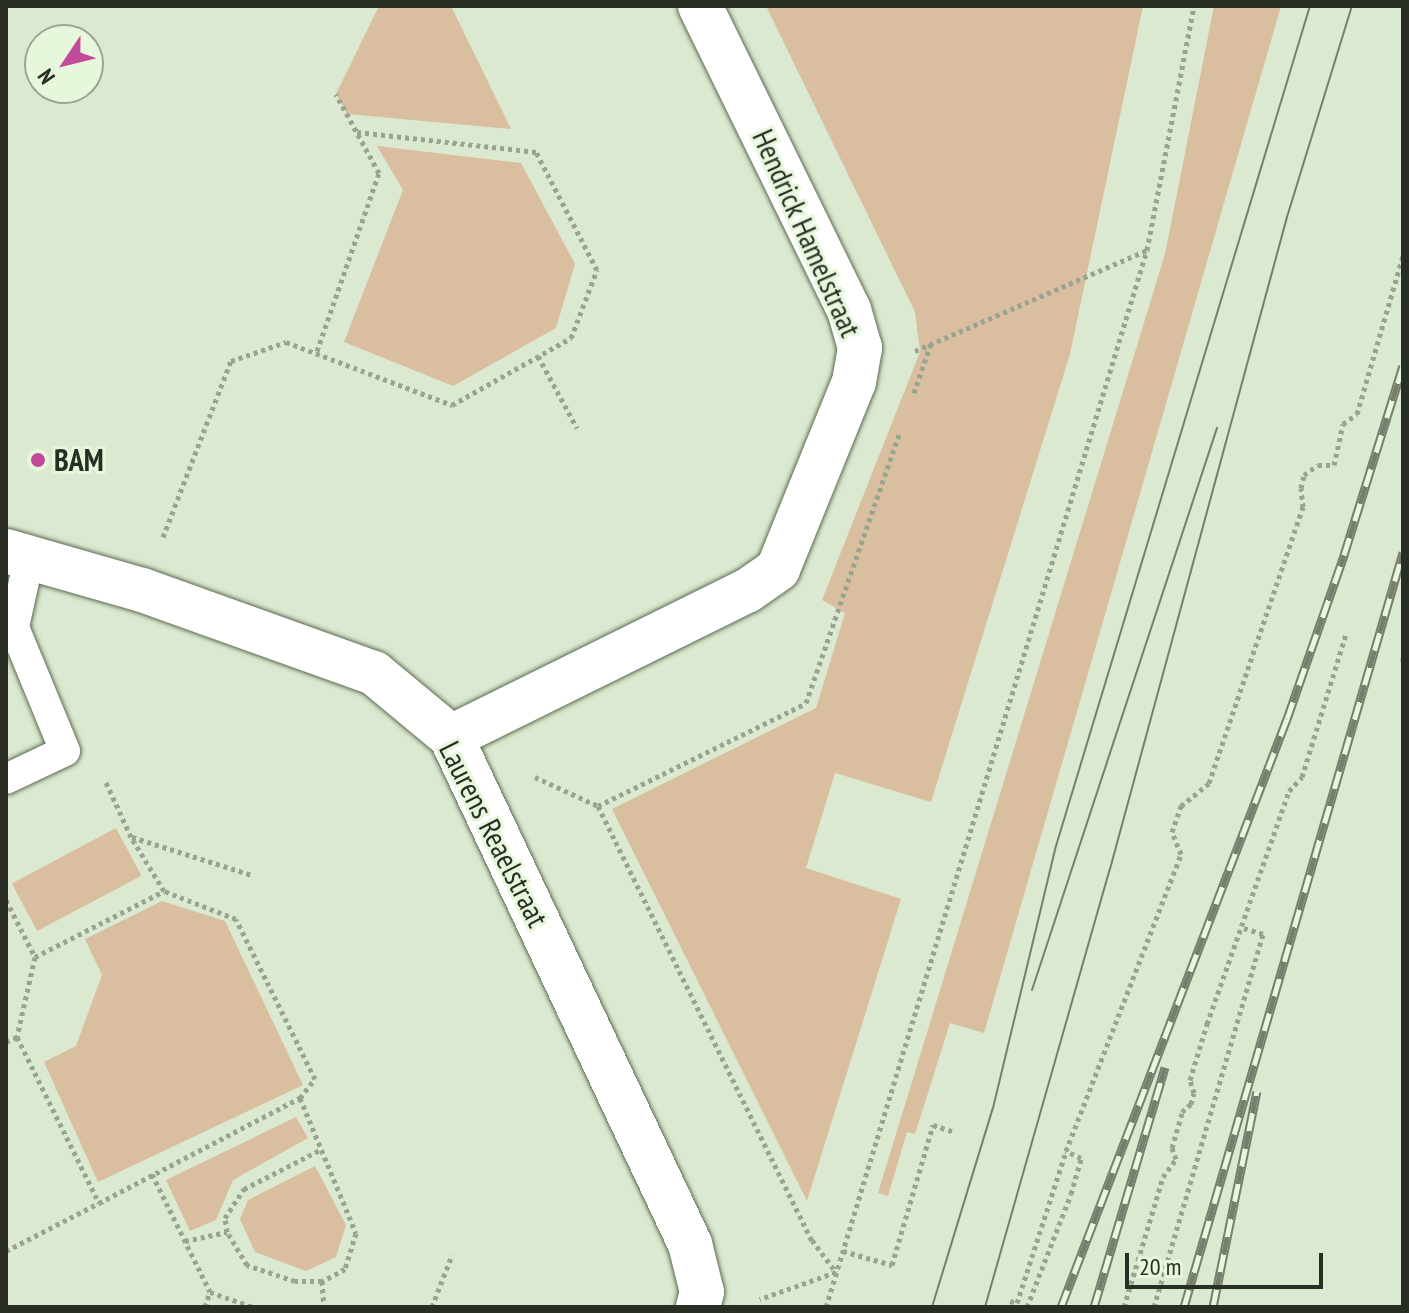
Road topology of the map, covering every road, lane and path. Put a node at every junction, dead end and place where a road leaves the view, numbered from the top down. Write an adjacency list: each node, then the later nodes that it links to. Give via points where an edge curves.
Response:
1 (700, 6): 9 (street, Hendrick Hamelstraat, via 849,310 860,348)
2 (1194, 6): 5 (path)
3 (336, 94): 4 (path)
4 (357, 132): 7 (path, via 379,173); 8 (path, via 536,152 597,270 571,338)
5 (1147, 250): 9 (path); 35 (path)
6 (1403, 256): 29 (path, via 1357,414 1343,424 1334,465 1318,465 1304,475 1303,507 1209,783 1181,806 1172,832 1181,854)
7 (317, 351): 8 (path, via 452,405); 12 (path, via 286,342 231,361)
8 (538, 356): 10 (path)
9 (854, 382): 14 (street, Hendrick Hamelstraat, via 778,569 747,591)
10 (577, 428)
11 (18, 555): 12 (street, Laurens Reaelstraat); 15 (lane, Laurens Reaelstraat, via 14,627)
12 (142, 590): 14 (street, Laurens Reaelstraat, via 374,673)
13 (1346, 634): 22 (path, via 1302,777 1289,791)
14 (451, 737): 46 (street, Laurens Reaelstraat, via 690,1244 702,1292)
15 (65, 751): 17 (lane); 18 (path, via 88,743)
16 (531, 775): 37 (path, via 598,806 812,1240)
17 (6, 779)
18 (131, 837): 19 (path); 20 (path)
19 (252, 875)
20 (164, 891): 23 (path); 26 (path, via 236,919 315,1079)
21 (6, 900): 23 (path)
22 (1240, 927): 49 (path, via 1190,1080 1194,1093 1172,1148 1176,1159 1163,1177); 50 (path, via 1263,934)
23 (35, 957): 24 (path)
24 (17, 1037): 25 (path); 31 (path)
25 (6, 1042)
26 (300, 1098): 28 (path); 30 (path)
27 (955, 1132): 35 (path, via 933,1125 892,1265)
28 (320, 1150): 32 (path, via 244,1189 225,1218); 38 (path, via 356,1233 345,1269)
29 (1066, 1151): 40 (path, via 1017,1303); 48 (path, via 1081,1158)
30 (152, 1174): 31 (path); 33 (path)
31 (99, 1203): 34 (path)
32 (227, 1232): 33 (path); 38 (path, via 247,1265 295,1281)
33 (185, 1241): 39 (path)
34 (6, 1251)
35 (843, 1251): 37 (path)
36 (452, 1255): 45 (path)
37 (836, 1272): 41 (path); 47 (path)
38 (322, 1281): 44 (path)
39 (210, 1292): 42 (path); 43 (path)
40 (1010, 1301)
41 (751, 1302)
42 (205, 1307)
43 (253, 1307)
44 (324, 1307)
45 (432, 1307)
46 (698, 1307)
47 (826, 1307)
48 (1027, 1307)
49 (1124, 1307)
50 (1154, 1307)

